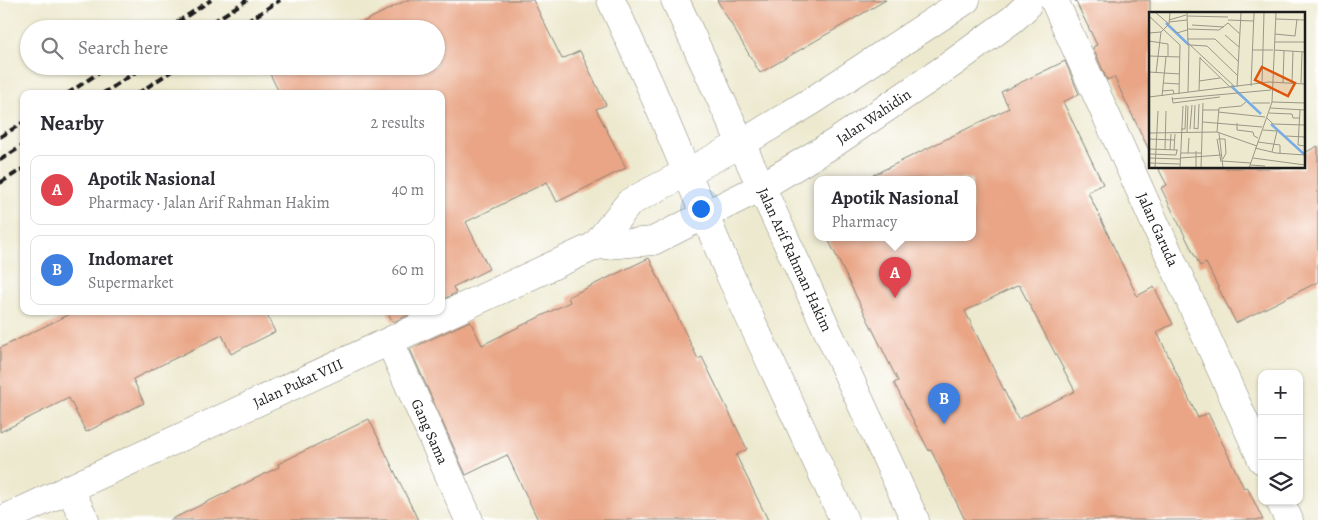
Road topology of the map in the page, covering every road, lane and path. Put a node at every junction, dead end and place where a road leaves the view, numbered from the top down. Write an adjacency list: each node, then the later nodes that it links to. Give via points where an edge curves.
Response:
1 (611, 0): 7 (street)
2 (675, 0): 6 (street, Jalan Arif Rahman Hakim)
3 (966, 0): 6 (street)
4 (1029, 0): 8 (street, Jalan Wahidin, via 1013,19 950,65 836,142)
5 (1054, 0): 12 (street, Jalan Garuda)
6 (741, 144): 7 (street); 8 (street, Jalan Arif Rahman Hakim)
7 (686, 172): 9 (street); 10 (street, Jalan Pukat VIII, via 630,202)
8 (761, 187): 9 (street, Jalan Wahidin); 19 (street, Jalan Arif Rahman Hakim)
9 (705, 215): 10 (street, Jalan Pukat VIII, via 653,241); 18 (street)
10 (595, 246): 11 (street, Jalan Pukat VIII)
11 (390, 342): 13 (street, Jalan Pukat VIII); 17 (street, Gang Sama)
12 (1258, 451)
13 (69, 488): 15 (street, Jalan Pukat VIII); 16 (street)
14 (1282, 505): 20 (street)
15 (2, 520)
16 (85, 520)
17 (468, 520)
18 (844, 520)
19 (915, 520)
20 (1289, 520)

